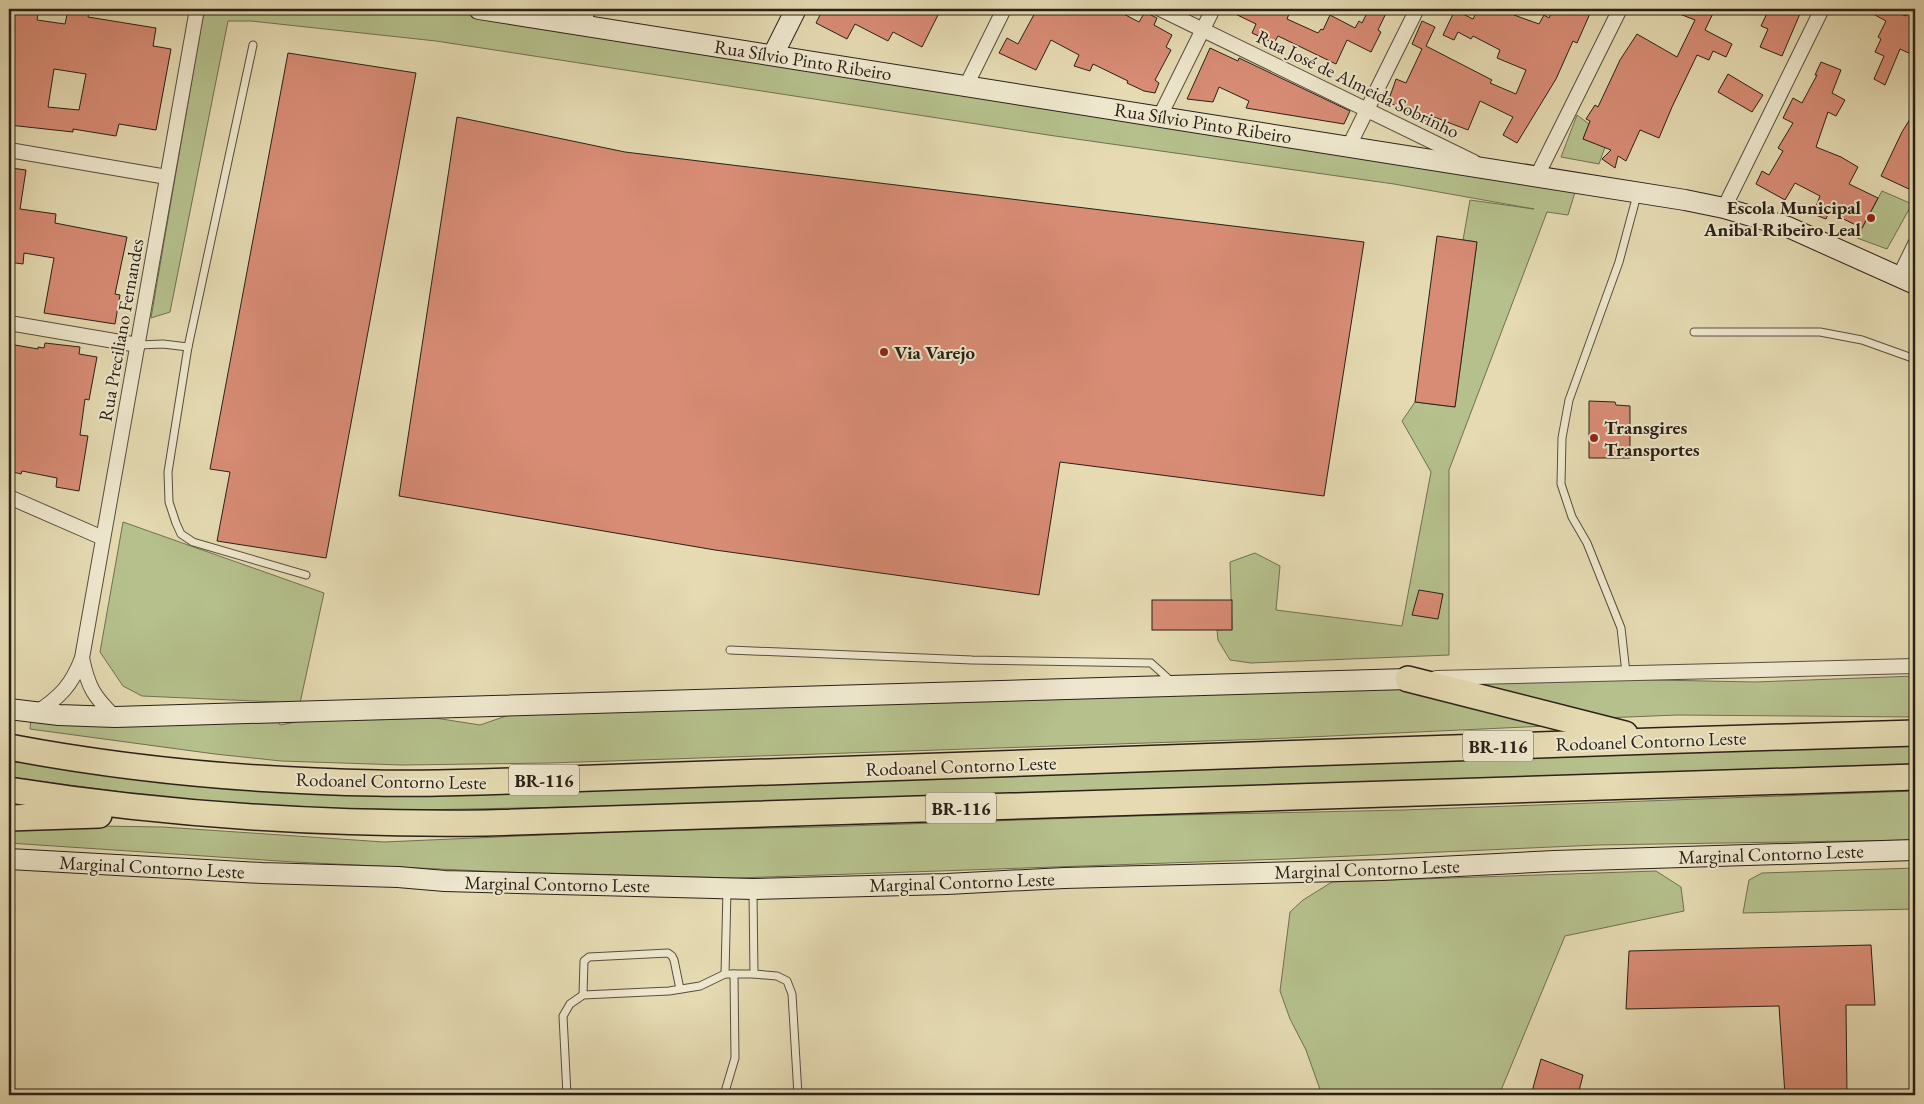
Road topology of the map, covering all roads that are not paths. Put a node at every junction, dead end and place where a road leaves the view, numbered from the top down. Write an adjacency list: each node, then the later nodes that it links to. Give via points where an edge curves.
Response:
1 (197, 9): 21 (street, Rua Preciliano Fernandes)
2 (478, 9): 10 (main road, Rua Sílvio Pinto Ribeiro)
3 (796, 9): 13 (main road)
4 (1004, 9): 14 (street)
5 (1160, 9): 11 (street, Rua José de Almeida Sobrinho)
6 (1213, 9): 11 (street)
7 (1417, 9): 15 (street)
8 (1620, 9): 20 (street)
9 (1822, 9): 23 (street)
10 (585, 17): 13 (main road, Rua Sílvio Pinto Ribeiro)
11 (1203, 30): 15 (street, Rua José de Almeida Sobrinho); 16 (street)
12 (253, 45): 29 (lane)
13 (773, 55): 14 (main road, Rua Sílvio Pinto Ribeiro)
14 (966, 86): 16 (main road, Rua Sílvio Pinto Ribeiro)
15 (1367, 110): 17 (street); 19 (street, Rua José de Almeida Sobrinho)
16 (1160, 116): 17 (main road, Rua Sílvio Pinto Ribeiro)
17 (1350, 146): 19 (main road, Rua Sílvio Pinto Ribeiro)
18 (9, 150): 21 (street)
19 (1484, 167): 20 (main road, Rua Sílvio Pinto Ribeiro)
20 (1537, 176): 22 (main road, Rua Sílvio Pinto Ribeiro)
21 (167, 177): 28 (street, Rua Preciliano Fernandes)
22 (1638, 192): 23 (main road, Rua Sílvio Pinto Ribeiro); 37 (lane, via 1619,262 1569,400 1562,438 1561,484 1572,517 1587,543 1621,628)
23 (1724, 208): 25 (main road, Rua Sílvio Pinto Ribeiro, via 1788,227)
24 (1915, 244): 25 (street)
25 (1907, 280)
26 (9, 323): 28 (street)
27 (1694, 332): 30 (lane, via 1820,332 1862,340)
28 (138, 345): 29 (lane); 32 (street, Rua Preciliano Fernandes)
29 (188, 347): 33 (lane, via 168,472 169,502 181,534 193,542)
30 (1915, 360)
31 (9, 497): 32 (street)
32 (103, 538): 35 (street, Rua Preciliano Fernandes)
33 (306, 576)
34 (730, 650): 39 (lane, via 972,660 1151,663)
35 (82, 658): 41 (street, Rua Preciliano Fernandes, via 66,689); 42 (street, Rua Preciliano Fernandes, via 92,691)
36 (1915, 666): 37 (street)
37 (1626, 673): 38 (street)
38 (1408, 679): 39 (main road); 45 (highway)
39 (1176, 686): 42 (main road)
40 (9, 709): 41 (main road)
41 (36, 713): 42 (main road)
42 (115, 717)
43 (1915, 733): 45 (highway, Rodoanel Contorno Leste / BR-116)
44 (9, 737): 47 (highway)
45 (1652, 741): 47 (highway, Rodoanel Contorno Leste / BR-116, via 379,784 284,780)
46 (9, 748): 47 (highway, Rodoanel Contorno Leste / BR-116)
47 (110, 763)
48 (1915, 778): 50 (highway, BR-116, via 486,824 332,823)
49 (9, 790): 50 (highway, BR-116)
50 (183, 812): 51 (highway)
51 (9, 818)
52 (1915, 850): 55 (main road, Marginal Contorno Leste)
53 (9, 859): 54 (main road, Marginal Contorno Leste, via 445,881)
54 (727, 888): 55 (main road, Marginal Contorno Leste); 56 (lane)
55 (753, 888): 58 (lane)
56 (725, 974): 57 (lane); 59 (lane, via 700,986)
57 (734, 974): 58 (lane); 62 (lane, via 736,1058)
58 (754, 974): 63 (lane, via 777,976 787,981 792,994)
59 (680, 989): 60 (lane); 60 (lane, via 674,960 668,953 588,957 584,961)
60 (583, 995): 61 (lane, via 570,1004 563,1016)
61 (567, 1095)
62 (724, 1095)
63 (798, 1095)

